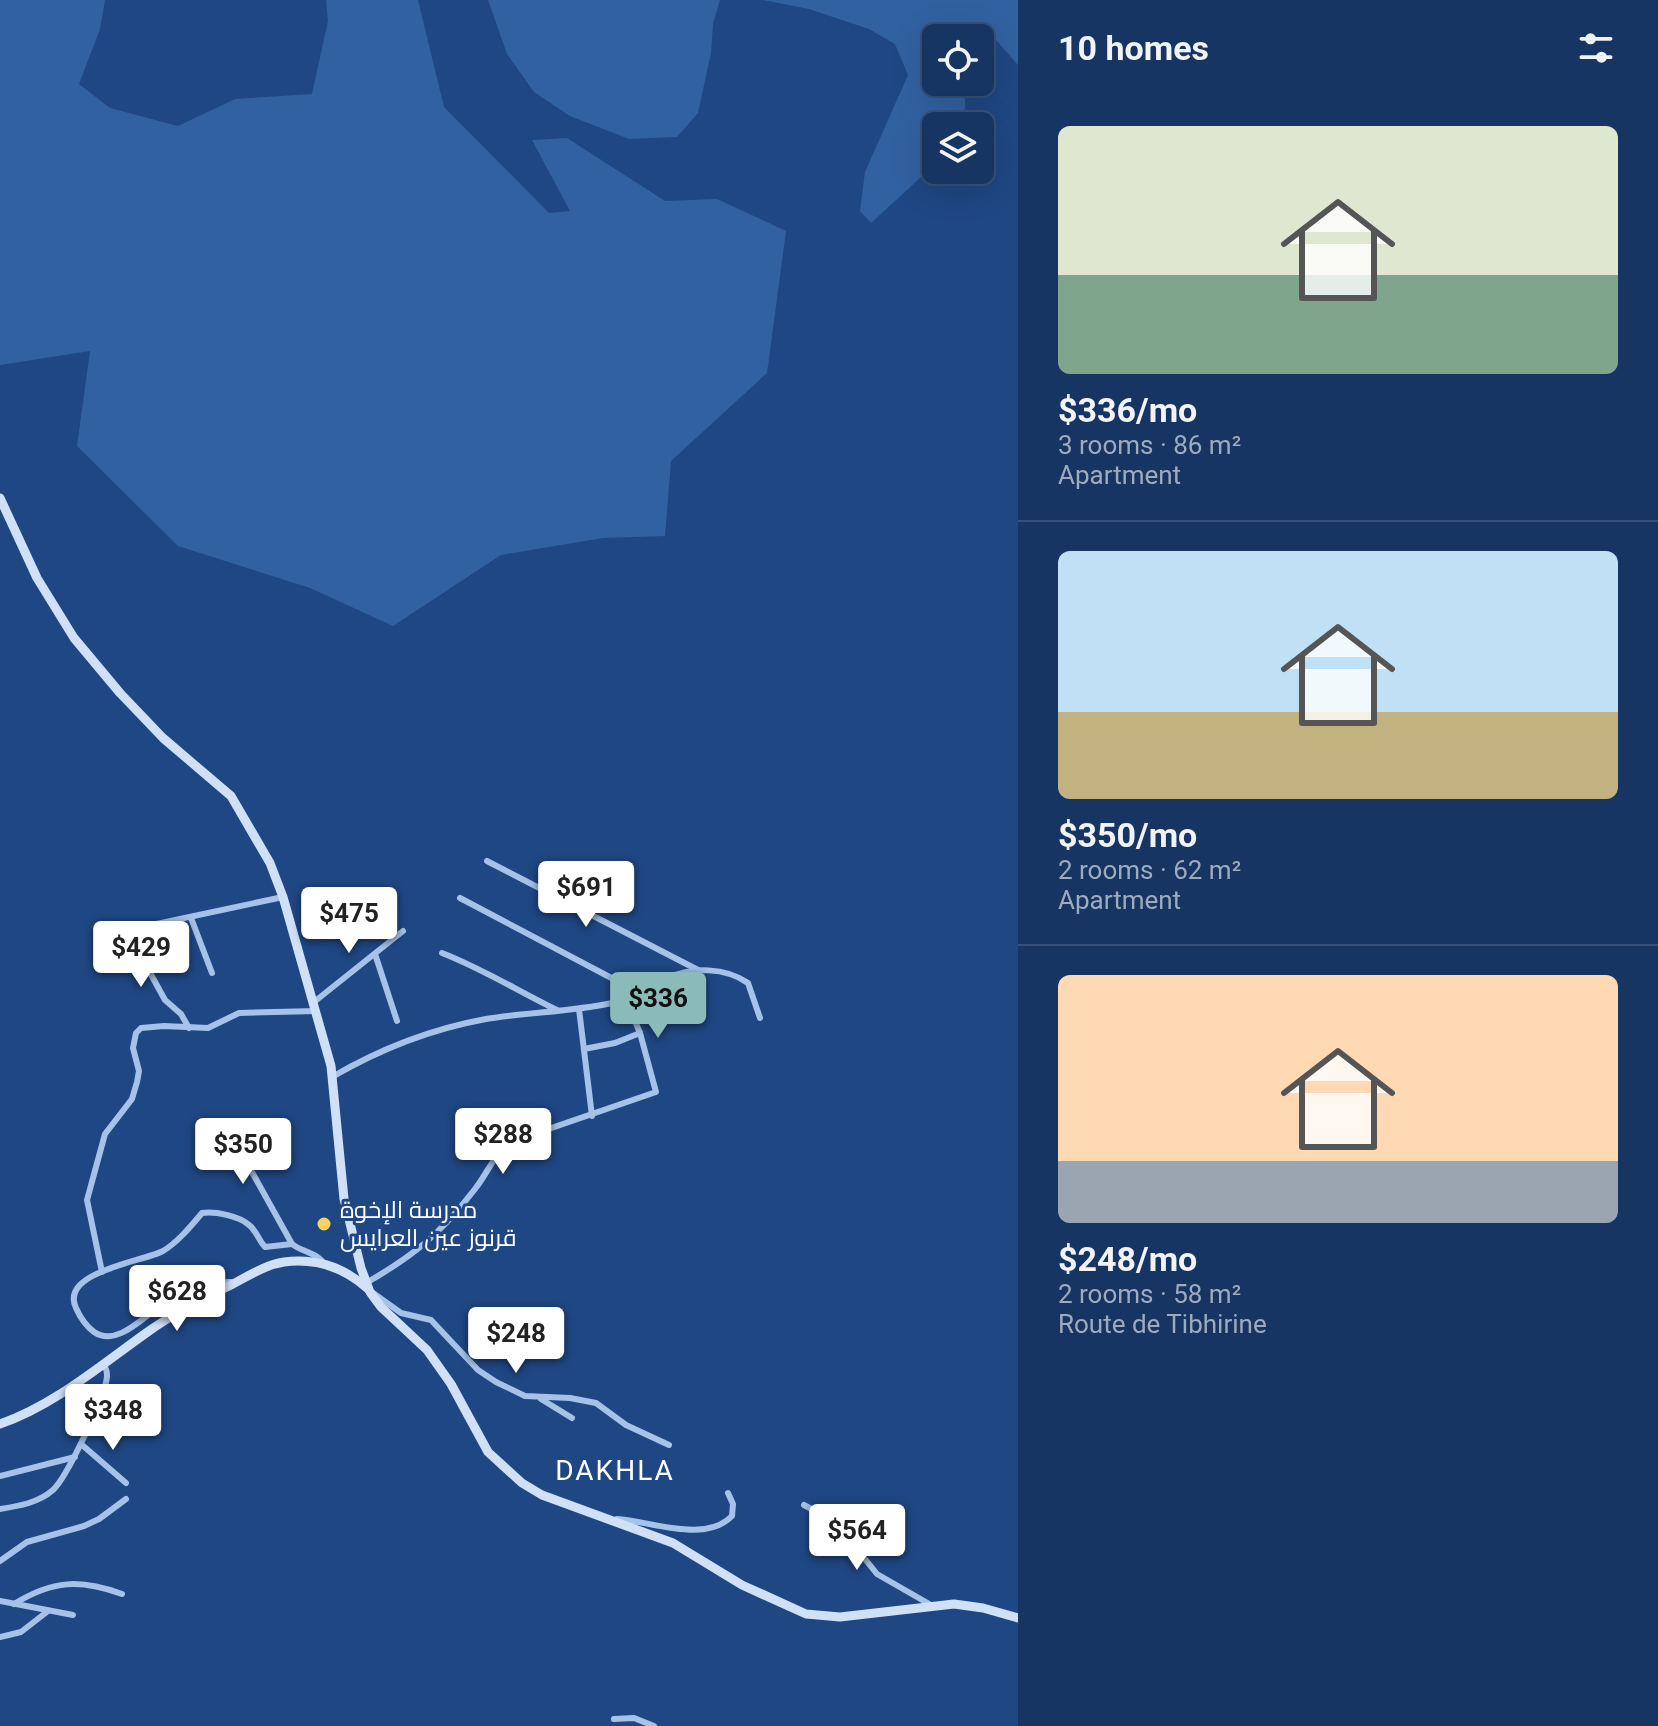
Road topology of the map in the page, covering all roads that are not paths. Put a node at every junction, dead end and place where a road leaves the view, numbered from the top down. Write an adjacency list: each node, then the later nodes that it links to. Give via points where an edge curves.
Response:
1 (0, 498): 3 (street, via 37,578 74,638 163,738 231,796 270,863)
2 (487, 861): 11 (street)
3 (283, 897): 5 (street); 15 (street)
4 (460, 898): 13 (street)
5 (191, 918): 6 (street); 12 (street)
6 (127, 931): 8 (street); 20 (street, via 165,1000)
7 (403, 931): 10 (street)
8 (100, 936)
9 (442, 953): 17 (street)
10 (375, 954): 15 (street); 19 (street)
11 (700, 971): 13 (street, via 669,977); 18 (street, via 724,970 748,983)
12 (212, 973)
13 (637, 995): 14 (street)
14 (626, 999): 16 (street); 21 (street)
15 (315, 1006): 20 (street, via 239,1013 208,1028); 23 (street)
16 (579, 1009): 17 (street); 22 (street)
17 (560, 1011): 23 (street, via 447,1027 363,1059)
18 (760, 1018)
19 (397, 1021)
20 (189, 1028): 28 (street, via 141,1028 134,1037 137,1082 132,1099 105,1134 87,1200)
21 (640, 1033): 22 (street); 24 (street, via 656,1092)
22 (584, 1049): 24 (street)
23 (332, 1077): 30 (street, via 344,1199)
24 (592, 1116): 30 (street, via 508,1143 432,1239)
25 (279, 1122): 26 (street, via 237,1145)
26 (292, 1244): 27 (street); 28 (street, via 265,1247 251,1226 208,1211 163,1250)
27 (324, 1264): 29 (street, via 282,1262); 30 (street)
28 (102, 1272): 29 (street, via 78,1285 73,1302 95,1333 107,1337 167,1302 216,1282)
29 (236, 1282): 31 (street, via 152,1328)
30 (368, 1287): 32 (street, via 401,1313 431,1320 496,1382); 44 (street, via 399,1326 427,1350 488,1452 542,1495)
31 (103, 1364): 34 (street, via 35,1409); 35 (street, via 107,1380)
32 (537, 1397): 33 (street); 36 (street, via 596,1403 626,1425)
33 (572, 1418)
34 (0, 1424)
35 (81, 1444): 37 (street); 39 (street)
36 (669, 1445)
37 (75, 1457): 38 (street); 43 (street, via 48,1494)
38 (0, 1476)
39 (126, 1483)
40 (728, 1493): 44 (street, via 732,1516 724,1525 665,1529)
41 (126, 1499): 45 (street, via 99,1519 43,1535)
42 (804, 1505): 49 (street, via 841,1529 877,1574)
43 (0, 1509)
44 (610, 1519): 49 (street, via 673,1543 742,1585 806,1614 840,1617)
45 (0, 1561)
46 (122, 1594): 48 (street, via 77,1582)
47 (0, 1601): 48 (street)
48 (14, 1604): 50 (street)
49 (931, 1605): 52 (street, via 983,1608)
50 (48, 1611): 51 (street); 53 (street, via 21,1632)
51 (73, 1615)
52 (1018, 1618)
53 (0, 1637)
54 (614, 1719): 55 (street, via 634,1718)
55 (654, 1726)

